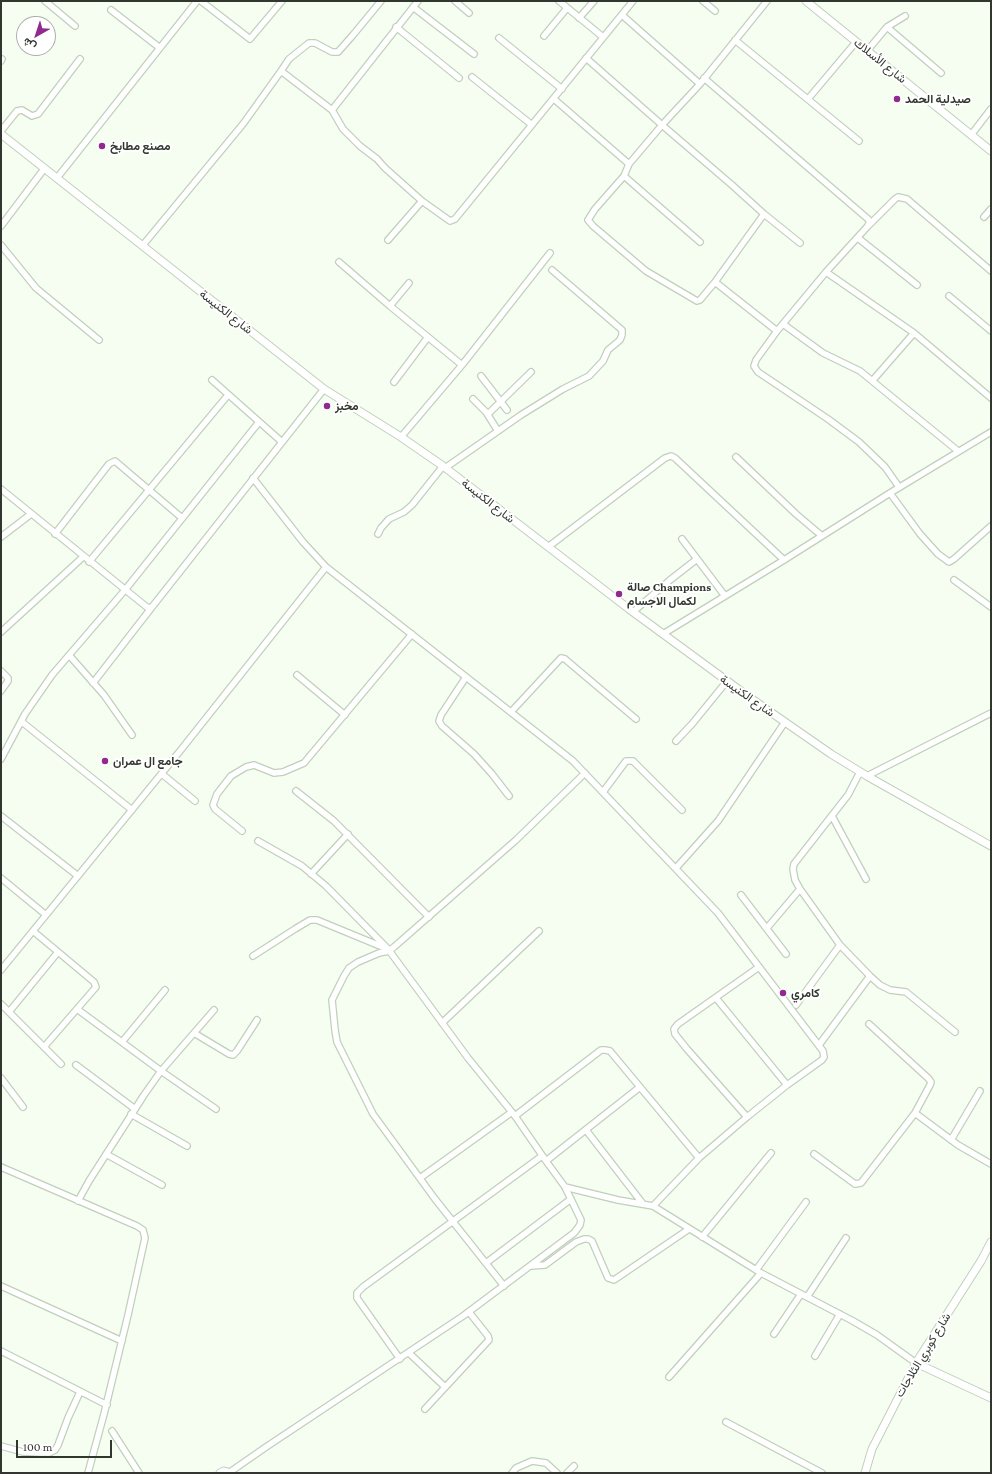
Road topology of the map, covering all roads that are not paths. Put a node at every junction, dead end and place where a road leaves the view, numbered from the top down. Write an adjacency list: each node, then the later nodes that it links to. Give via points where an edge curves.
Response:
1 (45, 1): 22 (street)
2 (197, 1): 30 (street)
3 (201, 1): 4 (street, via 250,39)
4 (282, 1)
5 (381, 1): 35 (street, via 338,52 309,43 289,59)
6 (418, 1): 14 (street)
7 (455, 1): 18 (street)
8 (559, 1): 15 (street)
9 (594, 1): 21 (street)
10 (633, 1): 19 (street)
11 (703, 1): 17 (street)
12 (767, 1): 28 (street)
13 (806, 1): 29 (main road, شارع الأسلاك)
14 (413, 7): 23 (street); 32 (street)
15 (567, 8): 21 (street); 25 (street)
16 (111, 10): 30 (street)
17 (715, 11)
18 (469, 13)
19 (622, 15): 26 (street); 40 (street)
20 (905, 16): 24 (street)
21 (579, 18): 26 (street)
22 (75, 26)
23 (396, 27): 38 (street); 45 (street)
24 (887, 27): 31 (street); 36 (street)
25 (544, 36)
26 (603, 37): 33 (street)
27 (499, 38): 41 (street)
28 (735, 40): 39 (street); 43 (street)
29 (856, 42): 31 (main road, شارع الأسلاك); 43 (street)
30 (160, 48): 56 (street)
31 (867, 51): 50 (main road, شارع الأسلاك)
32 (474, 54)
33 (586, 58): 41 (street); 47 (street)
34 (80, 59): 48 (street, via 38,114 32,116 22,110 17,111)
35 (281, 71): 45 (street); 68 (street, via 243,124)
36 (941, 73)
37 (472, 77): 46 (street)
38 (459, 78)
39 (704, 78): 40 (street); 62 (street, via 868,219 870,222)
40 (700, 84): 47 (street)
41 (562, 89): 42 (street)
42 (554, 99): 46 (street); 53 (street)
43 (808, 99): 51 (street)
44 (991, 109): 50 (street)
45 (332, 110): 57 (street, via 343,129)
46 (532, 125): 57 (street, via 455,219 450,221)
47 (662, 125): 53 (street); 59 (street)
48 (1, 131)
49 (1, 134): 54 (main road, شارع الكنيسة)
50 (971, 135): 52 (main road, شارع الأسلاك)
51 (859, 141)
52 (991, 151)
53 (629, 164): 55 (street)
54 (44, 169): 56 (main road, شارع الكنيسة); 61 (street)
55 (624, 176): 65 (street); 74 (street, via 588,220 593,226 646,271 697,301)
56 (57, 178): 68 (main road, شارع الكنيسة)
57 (422, 201): 64 (street)
58 (991, 210): 60 (street)
59 (764, 214): 66 (street); 74 (street)
60 (984, 217)
61 (1, 226)
62 (867, 227): 63 (street); 72 (street, via 895,199 907,199)
63 (858, 238): 73 (street); 76 (street)
64 (388, 240)
65 (700, 242)
66 (800, 243)
67 (1, 245): 84 (street, via 36,288)
68 (143, 245): 91 (main road, شارع الكنيسة)
69 (550, 253): 85 (street)
70 (340, 262): 78 (street)
71 (552, 270): 99 (street, via 622,330 622,335 589,376 563,389)
72 (991, 271)
73 (826, 272): 79 (street); 82 (street)
74 (715, 282): 80 (street)
75 (409, 283): 78 (street)
76 (917, 285)
77 (949, 296): 81 (street)
78 (390, 306): 83 (street)
79 (783, 324): 80 (street); 89 (street, via 823,353 854,367)
80 (778, 331): 107 (street, via 756,360 754,366 758,372 859,442 885,467)
81 (991, 331)
82 (914, 333): 89 (street); 93 (street)
83 (428, 337): 85 (street); 90 (street)
84 (99, 340)
85 (462, 365): 101 (street)
86 (531, 372): 95 (street)
87 (481, 376): 95 (street)
88 (212, 380): 92 (street)
89 (873, 380): 103 (street)
90 (394, 382)
91 (324, 389): 101 (main road, شارع الكنيسة); 102 (street)
92 (228, 394): 98 (street); 109 (street)
93 (991, 398)
94 (473, 399): 97 (street)
95 (501, 401): 96 (street); 97 (street)
96 (507, 410)
97 (488, 414): 99 (street)
98 (259, 422): 102 (street); 112 (street)
99 (498, 431): 105 (street)
100 (991, 432): 103 (street)
101 (401, 437): 105 (main road, شارع الكنيسة)
102 (282, 442): 106 (street)
103 (958, 451): 107 (street)
104 (736, 457): 116 (street)
105 (444, 467): 115 (street, via 412,505 389,519); 119 (main road, شارع الكنيسة)
106 (253, 478): 124 (street); 128 (street)
107 (899, 487): 110 (street)
108 (1, 489): 111 (street)
109 (150, 489): 112 (street); 114 (street, via 118,462 112,462); 123 (street)
110 (890, 493): 113 (street, via 920,534 949,562); 116 (street)
111 (31, 514): 114 (street); 117 (street)
112 (182, 518): 126 (street)
113 (991, 526)
114 (55, 534): 120 (street)
115 (378, 534)
116 (822, 536): 122 (street)
117 (1, 537)
118 (682, 539): 121 (street)
119 (548, 547): 122 (street, via 671,456); 130 (main road, شارع الكنيسة)
120 (83, 557): 123 (street); 131 (street)
121 (697, 559): 127 (street); 130 (street)
122 (784, 560): 127 (street)
123 (89, 562): 126 (street)
124 (326, 567): 132 (street); 152 (street)
125 (954, 580): 129 (street)
126 (125, 590): 128 (street, via 148,608); 134 (street)
127 (725, 596): 133 (street)
128 (152, 607): 139 (street)
129 (991, 607)
130 (633, 612): 133 (main road, شارع الكنيسة)
131 (1, 632)
132 (412, 634): 137 (street); 143 (street)
133 (663, 634): 138 (main road, شارع الكنيسة)
134 (69, 655): 139 (street); 145 (street, via 52,675)
135 (1, 672): 140 (street, via 8,678)
136 (297, 675): 143 (street)
137 (466, 676): 141 (street); 156 (street, via 439,721 474,754)
138 (727, 681): 146 (main road, شارع الكنيسة); 148 (street)
139 (93, 683): 147 (street)
140 (1, 690)
141 (511, 712): 144 (street, via 562,658); 151 (street)
142 (991, 713): 153 (street)
143 (345, 715): 162 (street, via 304,763 274,773 254,766 246,767 231,776 216,794 213,805)
144 (636, 719)
145 (22, 722): 149 (street); 158 (street)
146 (785, 722): 150 (main road, شارع الكنيسة); 166 (street, via 718,822)
147 (132, 735)
148 (676, 741)
149 (1, 760)
150 (860, 772): 153 (main road, شارع الكنيسة); 161 (street, via 848,795)
151 (585, 773): 155 (street); 174 (street, via 516,840)
152 (162, 774): 157 (street); 158 (street)
153 (867, 776): 165 (main road, شارع الكنيسة)
154 (296, 791): 163 (street)
155 (603, 792): 159 (street, via 629,760 633,761); 166 (street)
156 (509, 796)
157 (195, 801)
158 (132, 810): 168 (street)
159 (682, 810)
160 (1, 816): 168 (street)
161 (832, 816): 170 (street); 171 (street, via 793,866 794,877)
162 (242, 831)
163 (348, 834): 167 (street); 174 (street)
164 (258, 841): 167 (street)
165 (991, 846)
166 (676, 868): 183 (street, via 718,913)
167 (311, 874): 179 (street)
168 (78, 876): 173 (street)
169 (1, 878): 173 (street)
170 (866, 879)
171 (800, 889): 175 (street); 178 (street)
172 (741, 895): 175 (street)
173 (46, 915): 176 (street)
174 (429, 917): 179 (street)
175 (767, 928): 181 (street)
176 (33, 931): 180 (street); 184 (street)
177 (539, 931): 194 (street)
178 (840, 945): 185 (street); 189 (street)
179 (388, 950): 182 (street, via 317,920 310,920 268,944); 194 (street); 225 (street, via 349,968 332,1000 335,1030 337,1042 373,1114)
180 (58, 952): 190 (street, via 94,982 96,987); 192 (street)
181 (786, 954)
182 (253, 956)
183 (759, 967): 187 (street); 199 (street)
184 (1, 970)
185 (870, 976): 196 (street, via 890,990 906,992); 199 (street)
186 (165, 990): 198 (street)
187 (716, 998): 205 (street); 214 (street, via 678,1024 674,1029 675,1034)
188 (1, 1004): 192 (street)
189 (796, 1004)
190 (77, 1009): 198 (street); 200 (street)
191 (214, 1010): 197 (street)
192 (9, 1012): 200 (street)
193 (257, 1020): 197 (street, via 233,1055)
194 (442, 1023): 213 (street)
195 (869, 1024): 211 (street, via 931,1082)
196 (955, 1032)
197 (194, 1033): 203 (street)
198 (122, 1042): 203 (street)
199 (819, 1045): 205 (street, via 824,1054 822,1060)
200 (44, 1046): 201 (street)
201 (61, 1064)
202 (76, 1065): 209 (street)
203 (161, 1072): 209 (street); 210 (street)
204 (1, 1078): 208 (street)
205 (787, 1085): 214 (street)
206 (640, 1087): 213 (street, via 610,1051 601,1050); 215 (street); 222 (street)
207 (980, 1091): 216 (street)
208 (23, 1107)
209 (135, 1109): 212 (street)
210 (216, 1109)
211 (915, 1113): 216 (street); 220 (street, via 862,1183 854,1184)
212 (131, 1114): 217 (street); 219 (street)
213 (514, 1114): 221 (street); 225 (street)
214 (747, 1117): 222 (street)
215 (586, 1130): 221 (street); 231 (street)
216 (951, 1140): 223 (street)
217 (187, 1146)
218 (771, 1153): 235 (street)
219 (106, 1154): 226 (street); 229 (street)
220 (814, 1154)
221 (544, 1158): 227 (street); 233 (street)
222 (699, 1158): 232 (street)
223 (991, 1164)
224 (1, 1167): 229 (street)
225 (420, 1178): 233 (street)
226 (162, 1185)
227 (565, 1187): 228 (street); 231 (street)
228 (571, 1199): 238 (street); 239 (street, via 580,1226)
229 (78, 1201): 248 (street, via 143,1230 145,1238)
230 (806, 1202): 240 (street)
231 (643, 1204): 232 (street)
232 (653, 1206): 234 (street)
233 (453, 1221): 238 (street); 252 (street, via 357,1293 357,1298)
234 (689, 1229): 235 (street); 239 (street, via 614,1280 608,1278 592,1241 588,1239 576,1242 546,1265)
235 (702, 1237): 240 (street)
236 (846, 1238): 244 (street)
237 (991, 1242): 253 (main road, شارع كوبري الثلاجات)
238 (486, 1263): 242 (street)
239 (531, 1266): 242 (street)
240 (758, 1271): 243 (street); 254 (street)
241 (1, 1286): 248 (street)
242 (504, 1286): 245 (street)
243 (801, 1294): 244 (street); 247 (street)
244 (807, 1297): 246 (street)
245 (469, 1312): 250 (street); 255 (street, via 489,1340)
246 (840, 1314): 251 (street); 253 (street, via 877,1335)
247 (774, 1334)
248 (122, 1341): 258 (street)
249 (1, 1351): 256 (street)
250 (409, 1353): 252 (street); 255 (street)
251 (815, 1356)
252 (400, 1359): 267 (street, via 272,1442)
253 (916, 1363): 257 (main road); 272 (main road, شارع كوبري الثلاجات, via 872,1449)
254 (668, 1377)
255 (445, 1386): 259 (street)
256 (80, 1392): 258 (street); 262 (street, via 55,1450 41,1454)
257 (991, 1398)
258 (107, 1405): 264 (street)
259 (425, 1409)
260 (726, 1422): 271 (street)
261 (112, 1431): 265 (street)
262 (1, 1446)
263 (574, 1466): 270 (street)
264 (88, 1473)
265 (139, 1473)
266 (220, 1473): 267 (main road)
267 (230, 1473)
268 (512, 1473): 269 (street, via 516,1468 532,1461 546,1463)
269 (557, 1473)
270 (567, 1473)
271 (822, 1473)
272 (865, 1473)

